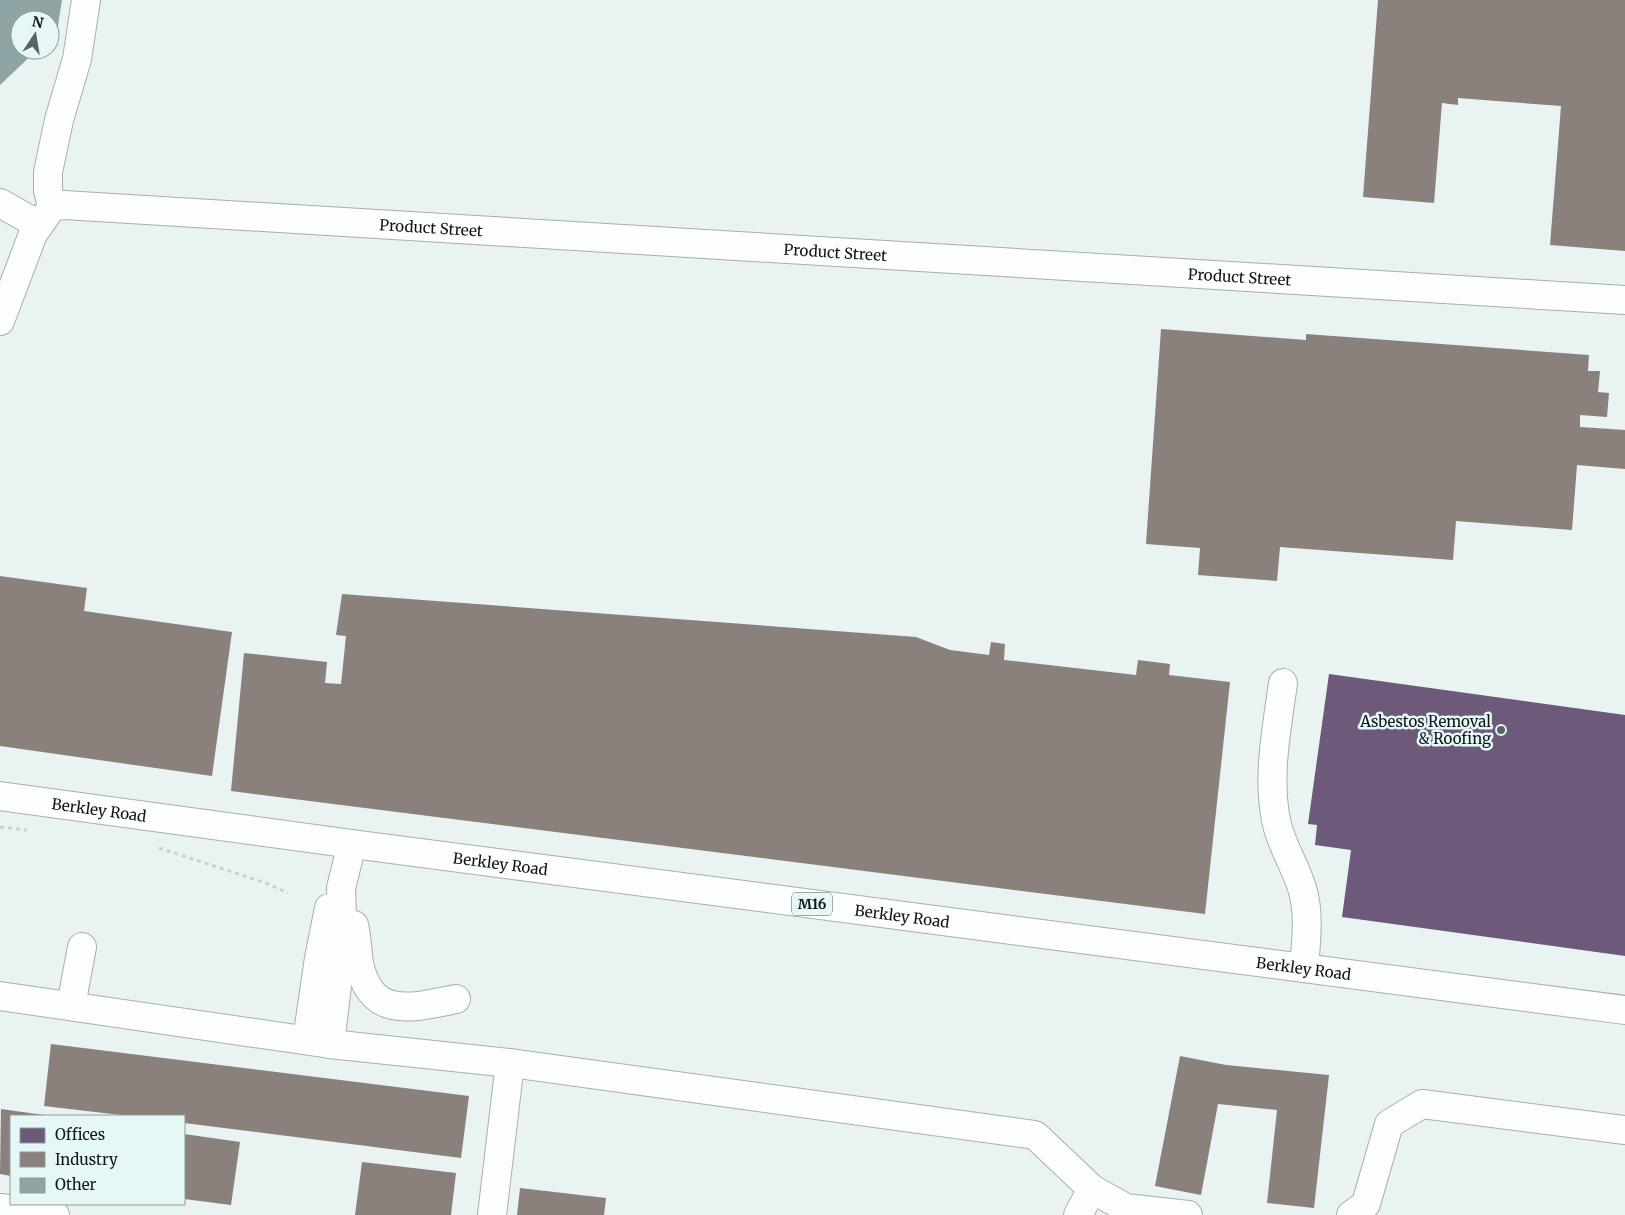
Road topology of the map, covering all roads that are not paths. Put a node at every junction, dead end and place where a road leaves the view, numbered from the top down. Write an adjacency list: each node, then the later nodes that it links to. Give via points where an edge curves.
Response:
1 (86, 0): 3 (street, via 77,59 48,172)
2 (0, 204): 3 (street)
3 (46, 214): 4 (street, Product Street, via 64,205 86,206); 5 (street, via 33,234)
4 (1625, 300)
5 (0, 322)
6 (1283, 683): 11 (street, via 1273,756 1272,791 1276,821 1302,888 1307,912)
7 (0, 796): 8 (street, Berkley Road / M16)
8 (352, 844): 9 (street); 11 (street, Berkley Road / M16)
9 (341, 888): 13 (street, via 354,926 366,986 374,995 386,1005 414,1008); 16 (street, via 340,961)
10 (82, 947): 14 (street)
11 (1304, 968): 15 (street, Berkley Road / M16)
12 (0, 996): 14 (street)
13 (456, 999)
14 (71, 1006): 16 (street)
15 (1625, 1010)
16 (318, 1042): 17 (street)
17 (510, 1063): 19 (street, via 1035,1135); 22 (street)
18 (1625, 1130): 25 (street, via 1422,1104 1389,1124 1366,1204)
19 (1092, 1189): 23 (street); 24 (street, via 1126,1208)
20 (0, 1208): 21 (street)
21 (55, 1215)
22 (492, 1215)
23 (1078, 1215)
24 (1188, 1215)
25 (1351, 1215)

